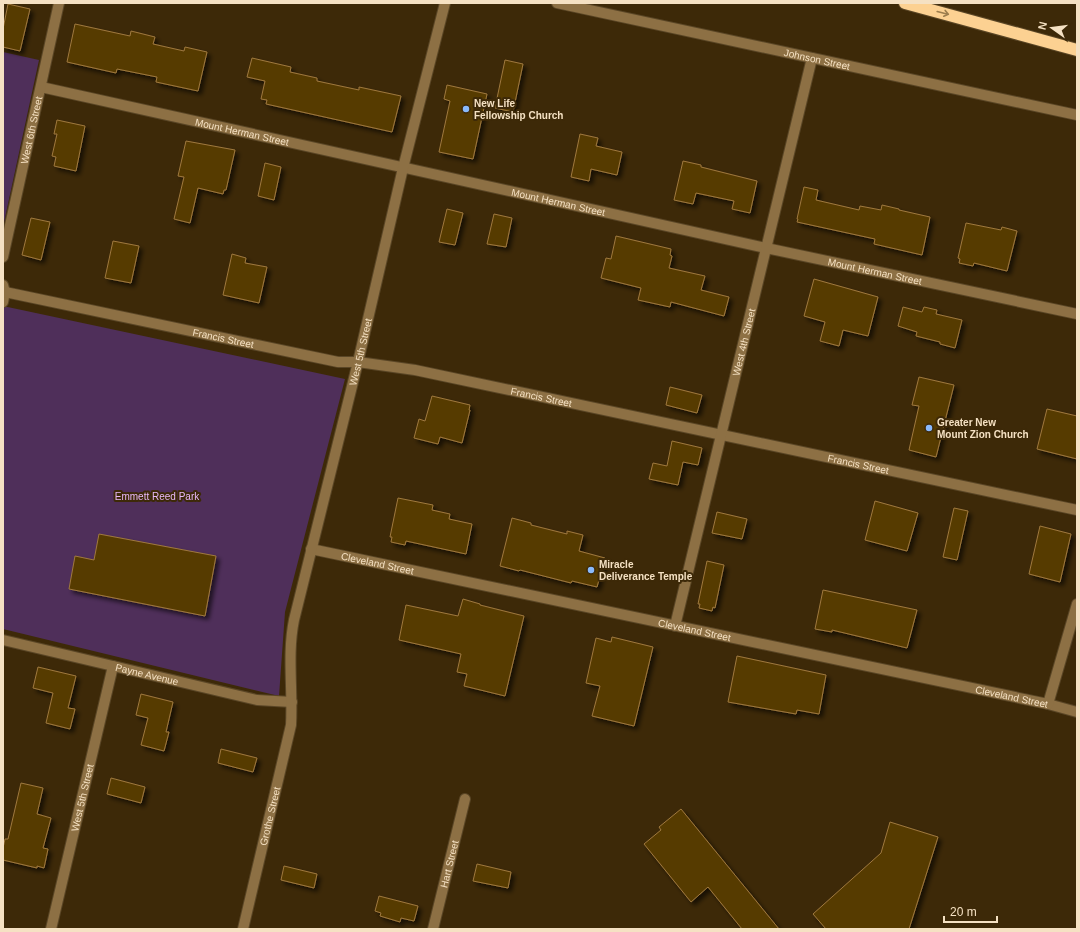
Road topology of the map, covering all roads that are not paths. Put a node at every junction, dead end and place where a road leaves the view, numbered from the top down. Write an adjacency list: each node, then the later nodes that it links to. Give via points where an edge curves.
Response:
1 (59, 3): 7 (street, West 6th Street)
2 (445, 3): 9 (street, West 5th Street)
3 (557, 3): 6 (street, Johnson Street)
4 (905, 3): 5 (highway, one-way to 5)
5 (1077, 50)
6 (812, 58): 8 (street, Johnson Street); 10 (street, West 4th Street)
7 (40, 87): 9 (street, Mount Herman Street); 11 (street, West 6th Street)
8 (1077, 115)
9 (403, 168): 10 (street, Mount Herman Street); 14 (street, West 5th Street)
10 (766, 248): 13 (street, Mount Herman Street); 15 (street, West 4th Street)
11 (3, 257)
12 (4, 293): 14 (street, Francis Street, via 338,362)
13 (1077, 314)
14 (358, 362): 15 (street, Francis Street, via 415,370); 17 (street, West 5th Street)
15 (720, 435): 16 (street, Francis Street); 19 (street, West 4th Street)
16 (1077, 510)
17 (311, 549): 19 (street, Cleveland Street); 22 (street, West 5th Street, via 291,635)
18 (1077, 604): 23 (street)
19 (675, 626): 23 (street, Cleveland Street)
20 (3, 640): 21 (street, Payne Avenue)
21 (113, 666): 22 (street, Payne Avenue, via 257,700); 26 (street, West 5th Street)
22 (292, 702): 27 (street, Grothe Street, via 291,725)
23 (1048, 704): 24 (street, Cleveland Street)
24 (1077, 712)
25 (464, 799): 28 (street, Hart Street)
26 (51, 929)
27 (243, 929)
28 (433, 929)

